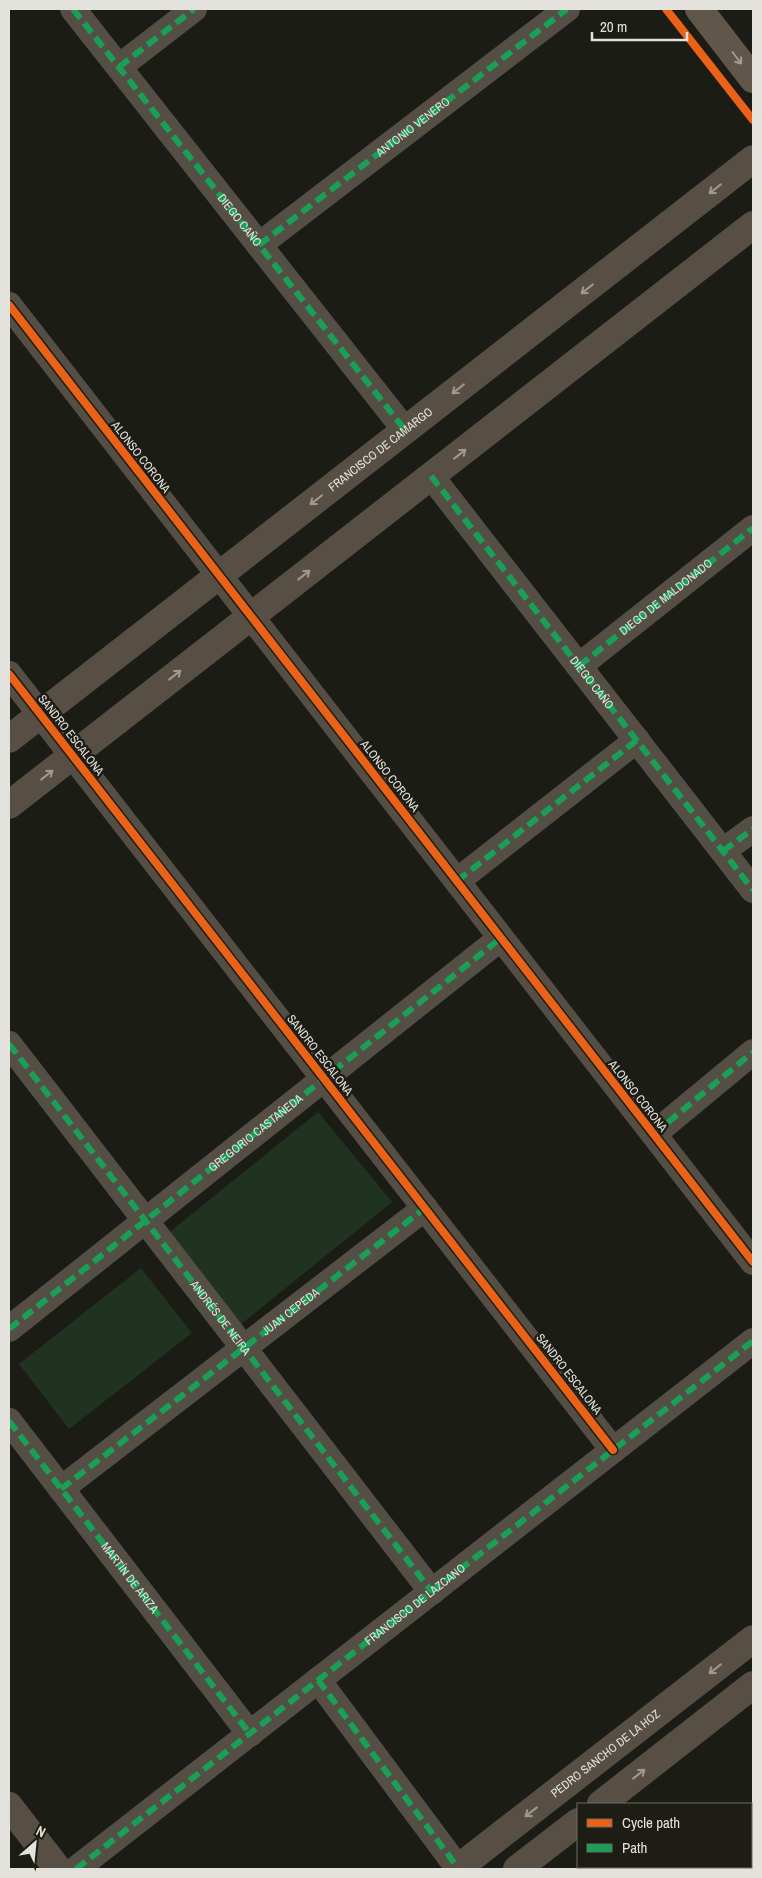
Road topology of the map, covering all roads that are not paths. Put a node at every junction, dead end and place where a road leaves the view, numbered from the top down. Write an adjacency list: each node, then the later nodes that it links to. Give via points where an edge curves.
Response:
1 (73, 9): 5 (street, DIEGO CAÑO)
2 (194, 9): 5 (street)
3 (567, 9): 9 (street, ANTONIO VENERO)
4 (699, 9): 6 (main road, one-way to 6)
5 (119, 66): 9 (street, DIEGO CAÑO)
6 (753, 79)
7 (753, 159): 11 (street, FRANCISCO DE CAMARGO, one-way to 11)
8 (753, 225): 12 (street, one-way to 8)
9 (259, 245): 11 (street, DIEGO CAÑO)
10 (9, 305): 14 (street, ALONSO CORONA)
11 (405, 430): 14 (street, FRANCISCO DE CAMARGO, one-way to 14)
12 (432, 476): 15 (street, one-way to 12); 16 (street, DIEGO CAÑO)
13 (753, 528): 16 (street, DIEGO DE MALDONADO)
14 (219, 576): 15 (street, ALONSO CORONA); 18 (street, FRANCISCO DE CAMARGO)
15 (251, 616): 21 (street, one-way to 15); 25 (street, ALONSO CORONA)
16 (580, 666): 20 (street, DIEGO CAÑO)
17 (9, 674): 18 (street, SANDRO ESCALONA)
18 (40, 714): 19 (street, FRANCISCO DE CAMARGO); 21 (street, SANDRO ESCALONA)
19 (9, 739)
20 (637, 740): 24 (street, DIEGO CAÑO); 25 (street)
21 (72, 755): 22 (street, one-way to 21); 30 (street, SANDRO ESCALONA)
22 (9, 805)
23 (753, 829): 24 (street)
24 (723, 851): 26 (street, DIEGO CAÑO)
25 (457, 881): 27 (street, ALONSO CORONA)
26 (753, 890)
27 (501, 938): 30 (street, GREGORIO CASTAÑEDA); 31 (street, ALONSO CORONA)
28 (9, 1044): 33 (street, ANDRÉS DE NEIRA)
29 (753, 1052): 31 (street)
30 (323, 1077): 32 (street, SANDRO ESCALONA); 33 (street, GREGORIO CASTAÑEDA)
31 (654, 1134): 34 (street, ALONSO CORONA)
32 (425, 1208): 37 (street, JUAN CEPEDA); 39 (street, SANDRO ESCALONA)
33 (145, 1221): 35 (street, GREGORIO CASTAÑEDA); 37 (street, ANDRÉS DE NEIRA)
34 (753, 1262)
35 (9, 1329)
36 (753, 1340): 39 (street, FRANCISCO DE LAZCANO)
37 (244, 1349): 40 (street, JUAN CEPEDA); 41 (street, ANDRÉS DE NEIRA)
38 (9, 1421): 40 (street, MARTÍN DE ARIZA)
39 (613, 1450): 41 (street, FRANCISCO DE LAZCANO)
40 (61, 1489): 45 (street, MARTÍN DE ARIZA)
41 (432, 1592): 43 (street, FRANCISCO DE LAZCANO)
42 (753, 1639): 51 (street, PEDRO SANCHO DE LA HOZ, one-way to 51)
43 (318, 1680): 45 (street, FRANCISCO DE LAZCANO); 51 (street)
44 (753, 1685): 46 (street, one-way to 44)
45 (250, 1734): 50 (street, FRANCISCO DE LAZCANO)
46 (601, 1803)
47 (9, 1806): 49 (street)
48 (577, 1823): 52 (street)
49 (58, 1869)
50 (76, 1869)
51 (458, 1869)
52 (517, 1869)

